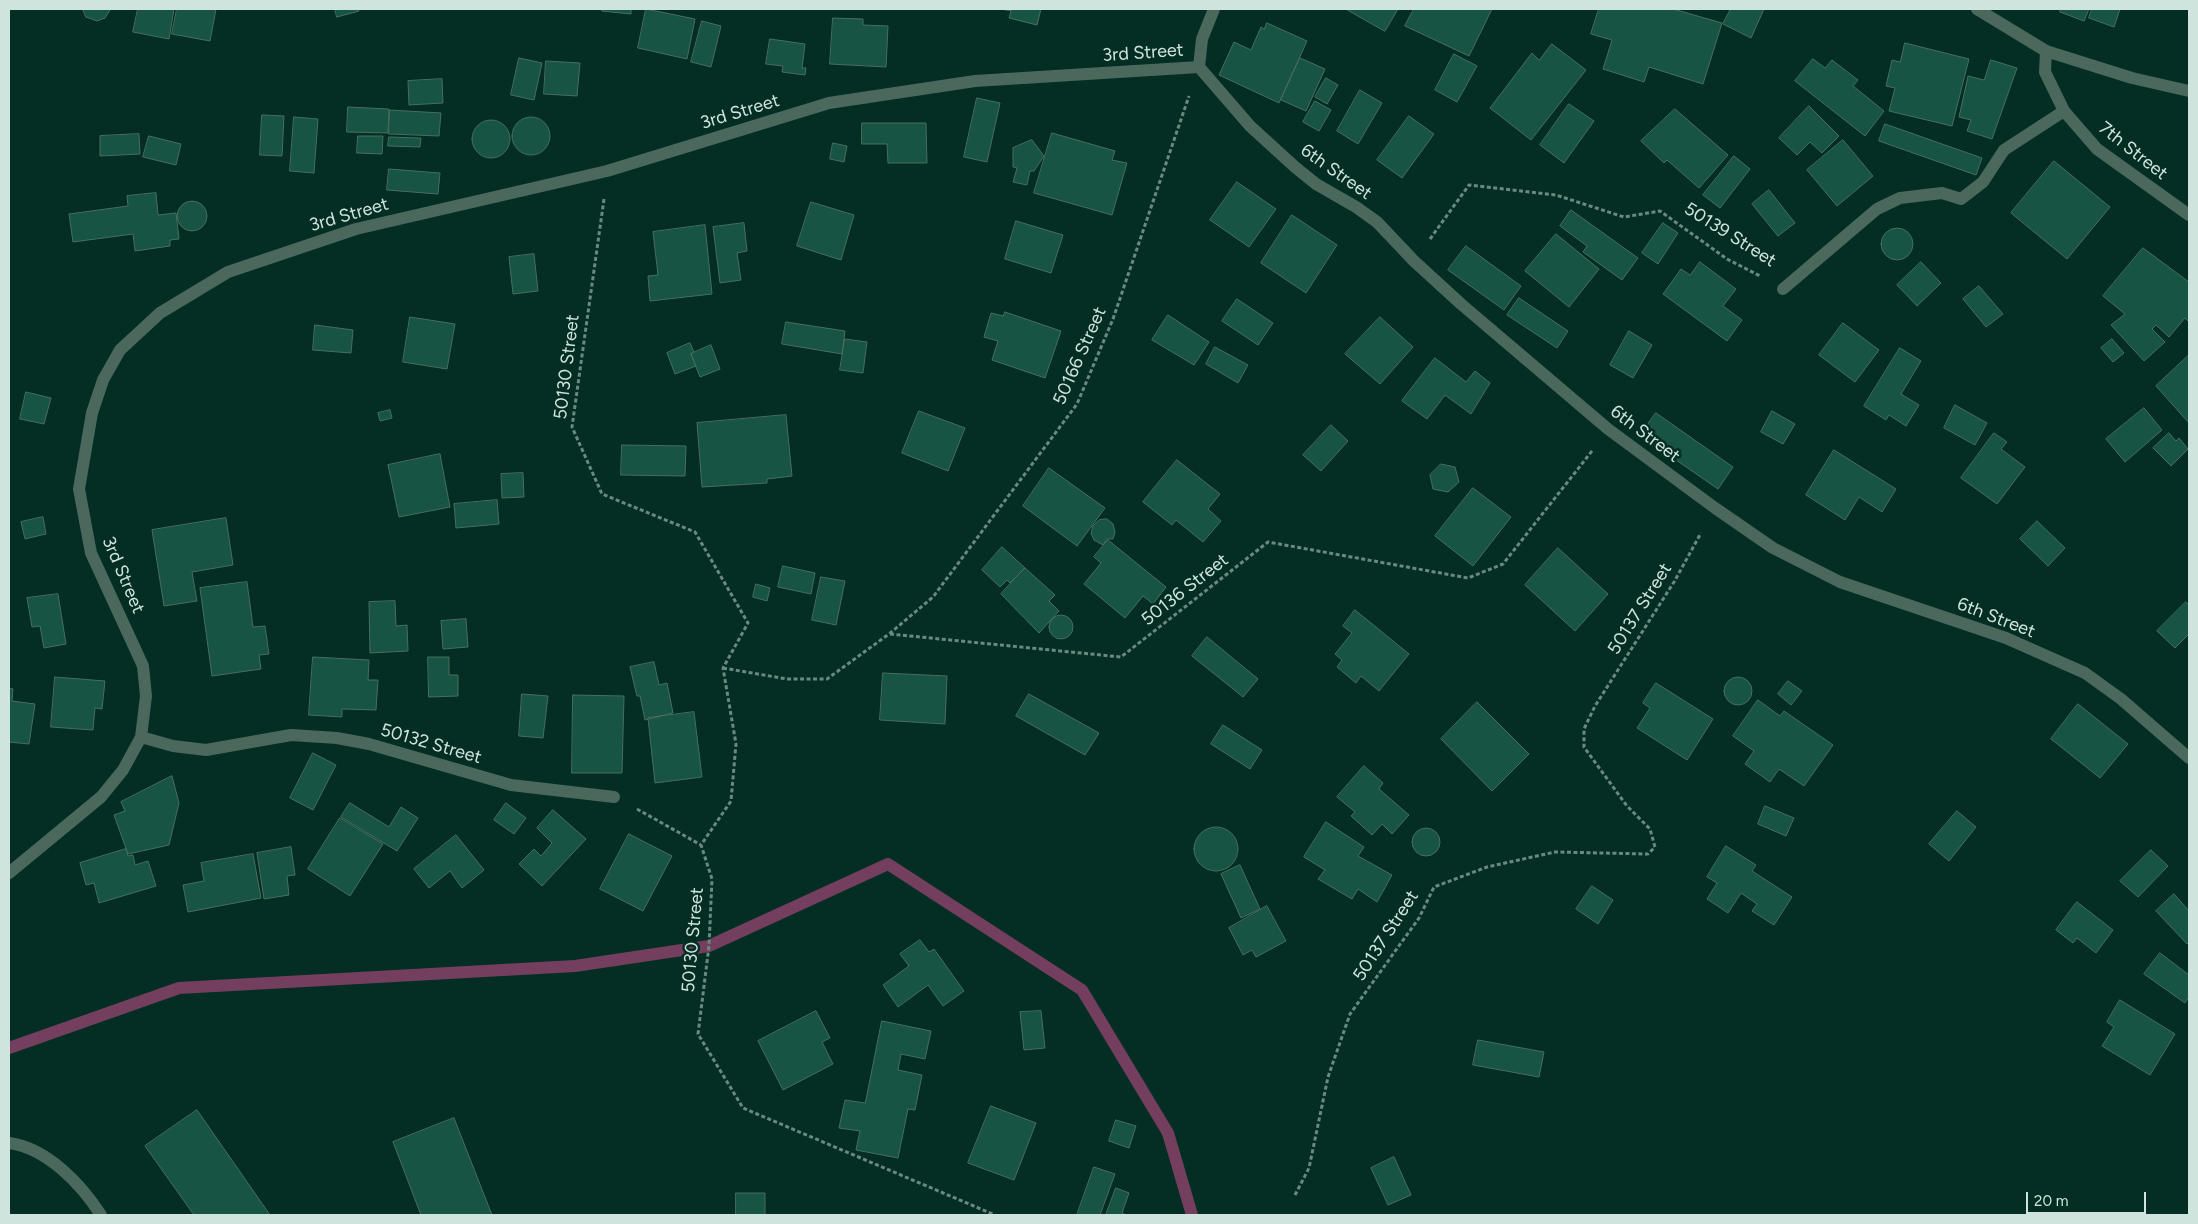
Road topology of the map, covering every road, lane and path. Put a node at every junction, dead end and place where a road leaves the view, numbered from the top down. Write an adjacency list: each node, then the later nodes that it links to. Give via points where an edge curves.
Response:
1 (1214, 9): 4 (street, via 1202,39)
2 (1977, 9): 3 (street)
3 (2046, 51): 5 (street); 6 (street, 7th Street, via 2044,72)
4 (1199, 67): 7 (street, 3rd Street, via 975,81 829,103); 9 (street, 6th Street, via 1250,126 1295,167 1377,222); 13 (path, 50166 Street, via 1113,319 1078,404 933,597)
5 (2189, 92)
6 (2064, 111): 8 (street, 7th Street, via 2096,149); 10 (street, 50139 Street, via 2004,150 1983,182 1961,198 1942,193 1900,198 1877,209)
7 (608, 171): 14 (path, 50130 Street, via 572,427 602,494 695,532 748,623); 15 (street, 3rd Street, via 356,228 228,272 160,313 120,350 103,380 92,413 79,489 90,553 143,666 146,696)
8 (2189, 215)
9 (1414, 261): 10 (path, 50139 Street, via 1469,186 1556,195 1624,217 1660,211 1727,259); 11 (street, 6th Street)
10 (1783, 288)
11 (1608, 429): 12 (street, 6th Street); 13 (path, 50136 Street, via 1503,564 1468,578 1268,542 1121,657)
12 (1715, 508): 16 (street, 6th Street, via 1773,548 1840,582 2006,638 2085,673); 21 (path, 50137 Street, via 1584,729 1584,747 1627,806 1650,829 1655,847 1648,854 1555,852 1487,867 1434,887 1419,918 1350,1014 1328,1077 1308,1168)
13 (889, 634): 14 (path, via 827,679 787,679)
14 (723, 668): 18 (path, via 736,744 731,801)
15 (141, 736): 17 (street, 50132 Street, via 173,746 206,750 291,735 337,738 369,744 511,785); 19 (street, 3rd Street, via 123,770 101,797)
16 (2189, 758)
17 (614, 797): 18 (path)
18 (701, 845): 23 (path, 50130 Street, via 712,879 709,946 698,1034 742,1108)
19 (9, 873)
20 (9, 1143): 22 (street, via 49,1159 87,1193)
21 (1295, 1195)
22 (101, 1215)
23 (995, 1215)

